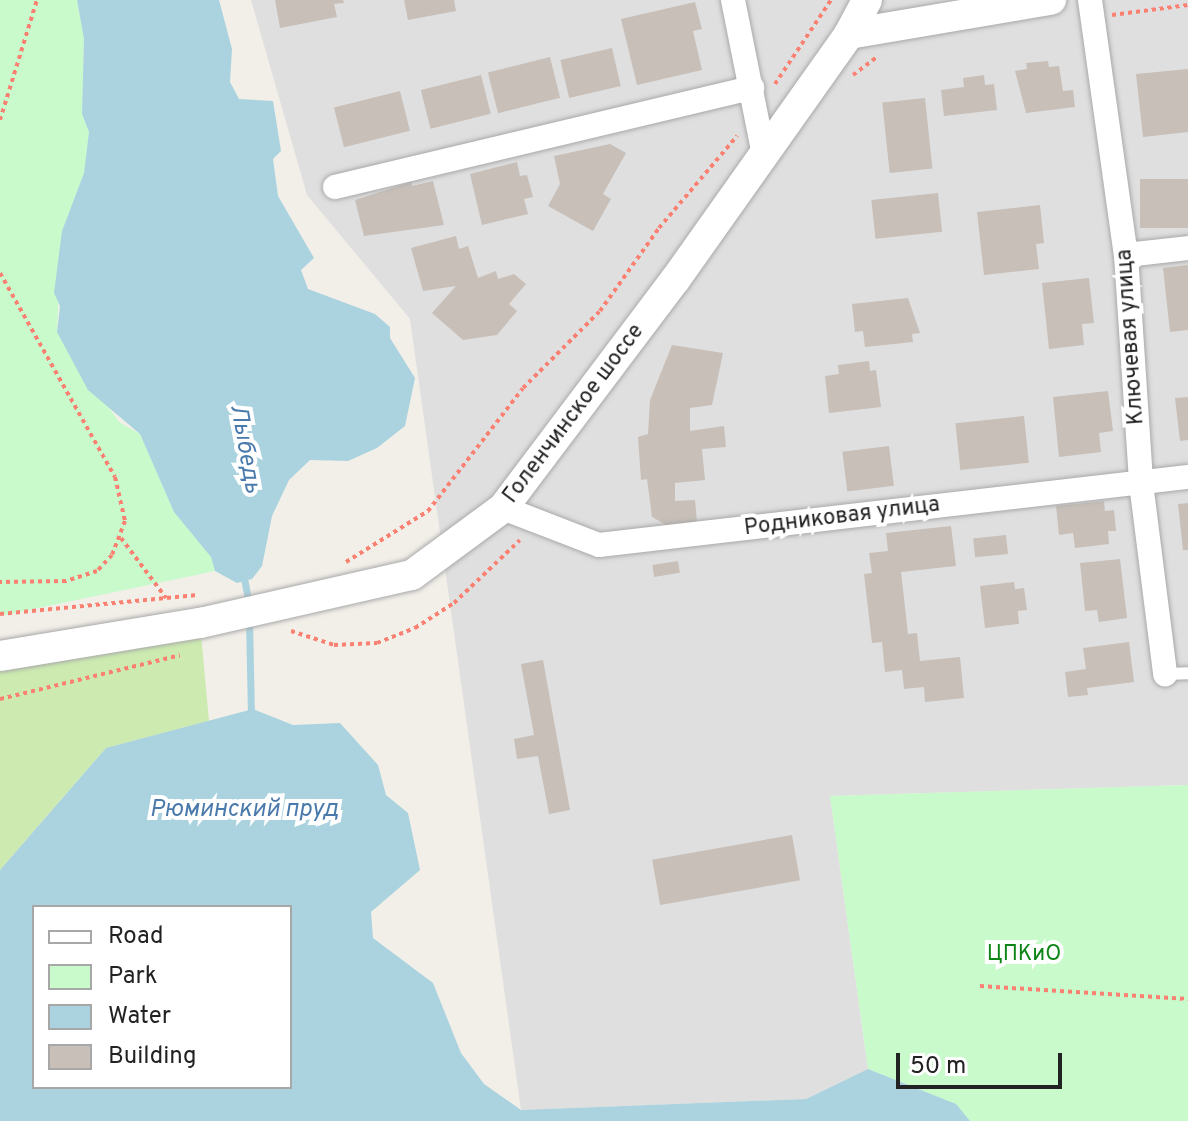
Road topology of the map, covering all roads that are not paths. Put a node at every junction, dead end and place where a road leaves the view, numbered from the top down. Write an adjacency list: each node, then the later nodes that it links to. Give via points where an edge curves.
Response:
1 (733, 0): 8 (street)
2 (867, 0): 7 (street, Голенчинское шоссе)
3 (937, 0): 6 (street)
4 (1051, 0): 6 (street)
5 (1091, 8): 12 (street, Ключевая улица)
6 (968, 14): 7 (street)
7 (849, 34): 9 (street, Голенчинское шоссе)
8 (752, 88): 9 (street); 10 (street)
9 (763, 150): 15 (street, Голенчинское шоссе, via 675,280)
10 (335, 187)
11 (1188, 248): 12 (street)
12 (1126, 255): 14 (street, Ключевая улица)
13 (1188, 477): 14 (street, Родниковая улица)
14 (1141, 483): 15 (street, Родниковая улица, via 599,545); 17 (street, Ключевая улица)
15 (503, 508): 16 (street, Голенчинское шоссе, via 412,575 251,612)
16 (0, 656)
17 (1177, 674)

